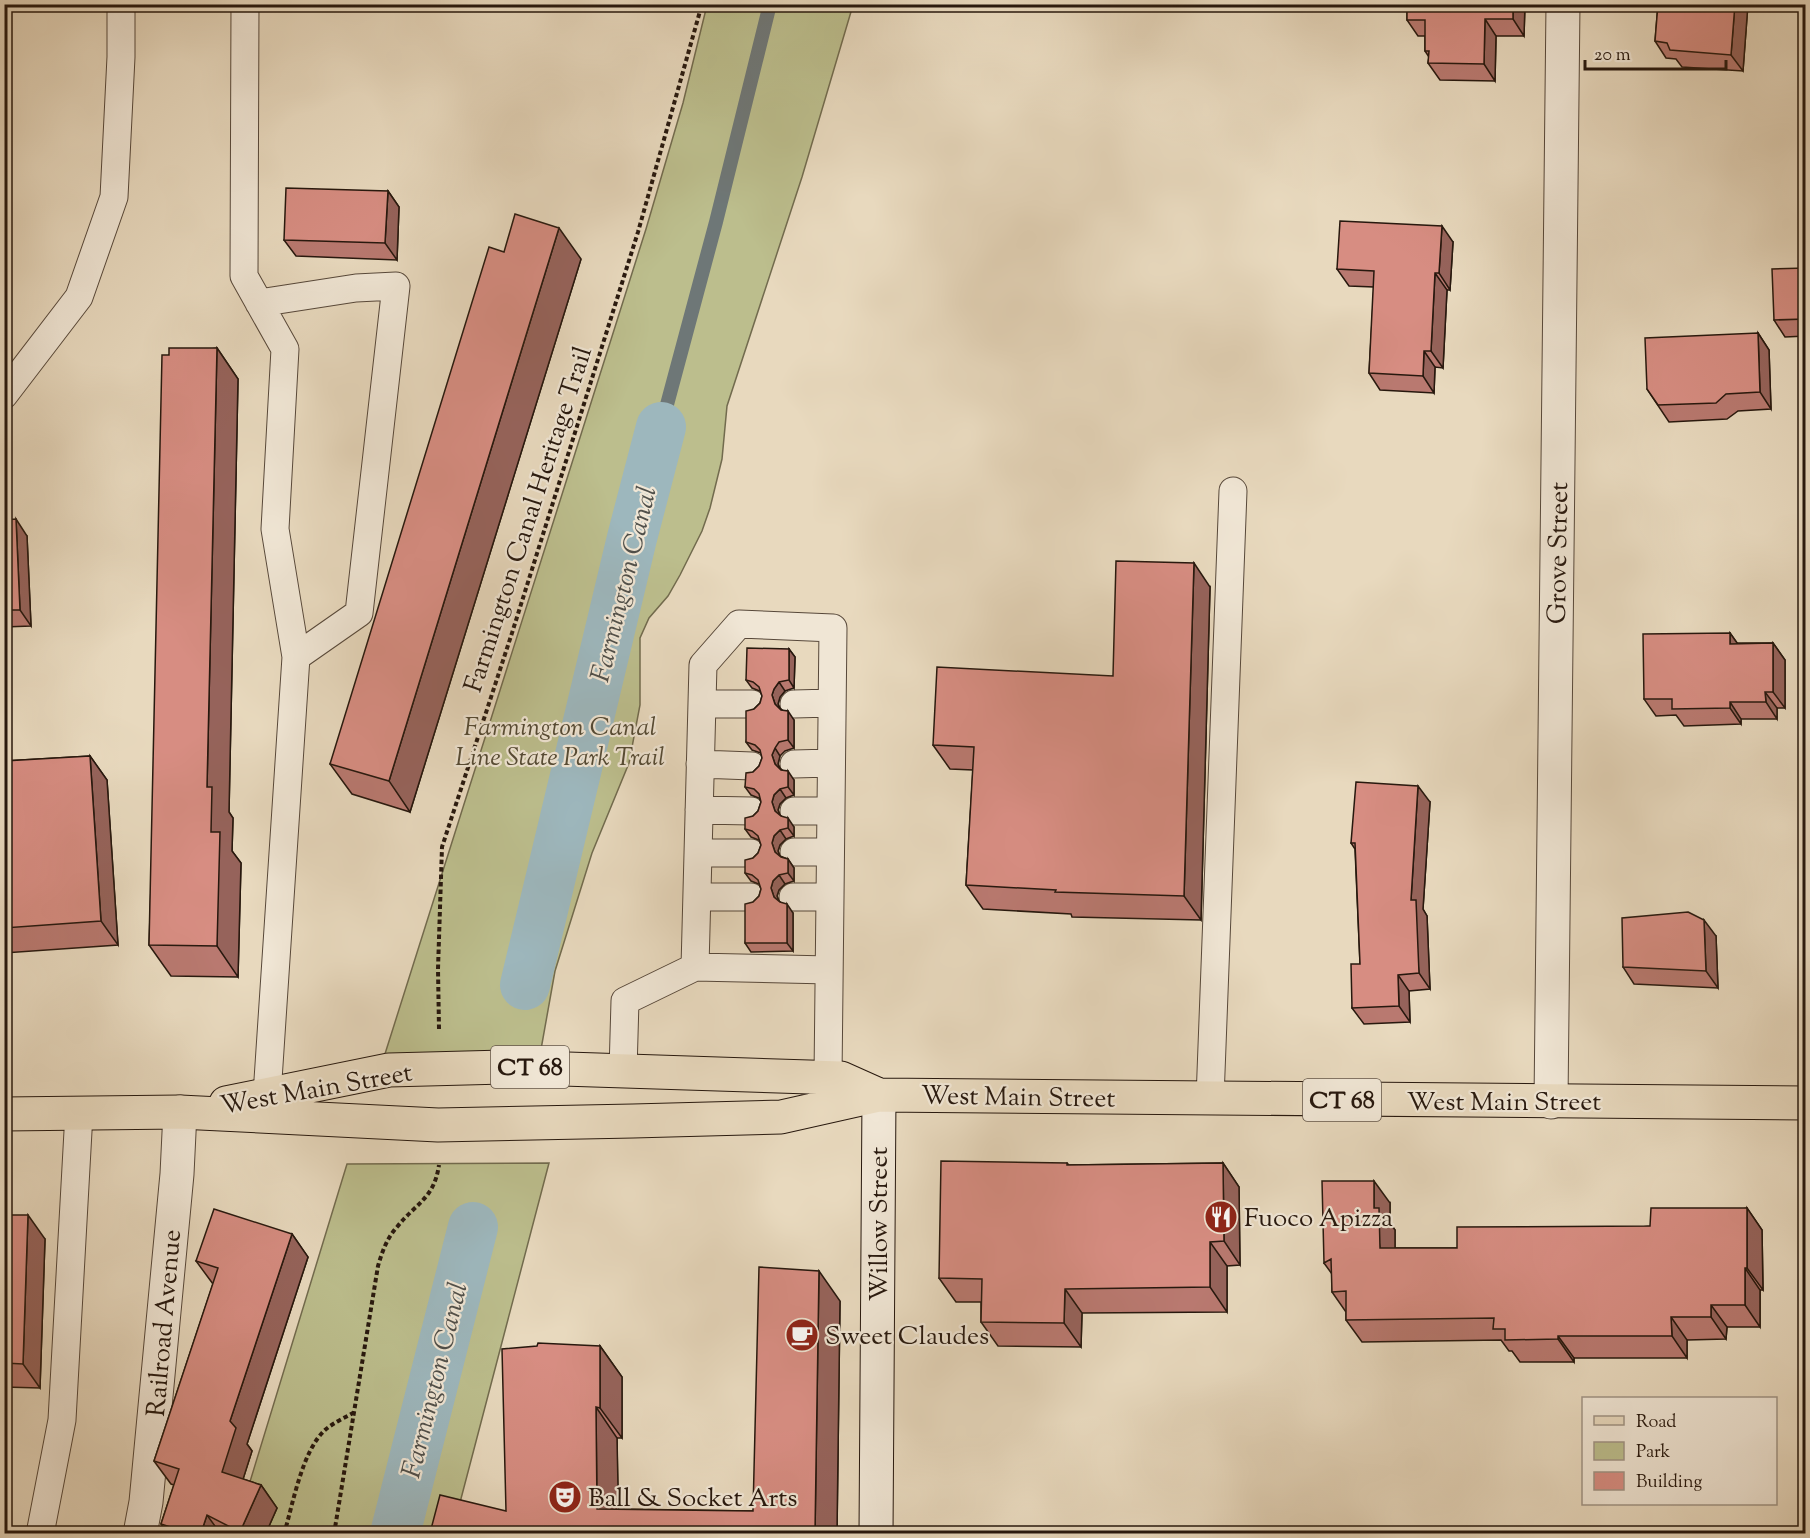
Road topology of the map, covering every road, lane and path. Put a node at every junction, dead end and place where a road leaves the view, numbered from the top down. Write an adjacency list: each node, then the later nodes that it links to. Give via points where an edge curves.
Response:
1 (121, 4): 6 (lane, via 114,197 79,297)
2 (245, 4): 5 (lane, via 244,276)
3 (702, 4): 31 (path, Farmington Canal Heritage Trail, via 638,232 442,847)
4 (1563, 4): 36 (street, Grove Street)
5 (258, 303): 8 (lane, via 285,349 275,529); 8 (lane, via 396,286 359,613)
6 (4, 395)
7 (1233, 491): 35 (lane)
8 (296, 657): 38 (lane)
9 (832, 703): 10 (lane, via 833,628 739,624 703,665); 12 (lane); 13 (lane)
10 (702, 704): 11 (lane); 15 (lane)
11 (752, 704)
12 (794, 704)
13 (831, 763): 14 (lane); 19 (lane)
14 (794, 764)
15 (700, 765): 16 (lane); 17 (lane)
16 (752, 766)
17 (699, 810): 18 (lane); 23 (lane)
18 (751, 811)
19 (830, 811): 20 (lane); 22 (lane)
20 (794, 812)
21 (794, 852): 22 (lane)
22 (829, 852): 28 (lane)
23 (698, 853): 24 (lane); 25 (lane)
24 (751, 853)
25 (697, 897): 26 (lane); 29 (lane)
26 (751, 897)
27 (794, 897): 28 (lane)
28 (828, 897): 30 (lane)
29 (695, 967): 30 (lane); 32 (lane, via 625,1001)
30 (829, 970): 33 (lane)
31 (439, 1069): 32 (main road, West Main Street / CT 68); 38 (main road, West Main Street / CT 68, via 389,1070)
32 (623, 1071): 33 (main road, West Main Street / CT 68)
33 (828, 1077): 34 (main road, West Main Street / CT 68, via 842,1078)
34 (879, 1095): 35 (main road, West Main Street / CT 68); 38 (main road, West Main Street / CT 68, via 781,1117 438,1125); 48 (street, Willow Street)
35 (1210, 1099): 36 (main road, West Main Street / CT 68)
36 (1551, 1102): 37 (main road, West Main Street / CT 68)
37 (1806, 1103)
38 (267, 1106): 39 (main road, West Main Street / CT 68)
39 (180, 1112): 40 (main road, West Main Street / CT 68); 45 (street, Railroad Avenue, via 146,1502)
40 (79, 1113): 41 (main road, West Main Street / CT 68); 44 (lane, via 62,1420)
41 (4, 1114)
42 (440, 1161): 43 (path, via 433,1188 396,1227 383,1248)
43 (354, 1413): 46 (path, via 325,1430 314,1444); 47 (path)
44 (40, 1533)
45 (140, 1533)
46 (284, 1533)
47 (334, 1533)
48 (876, 1533)

